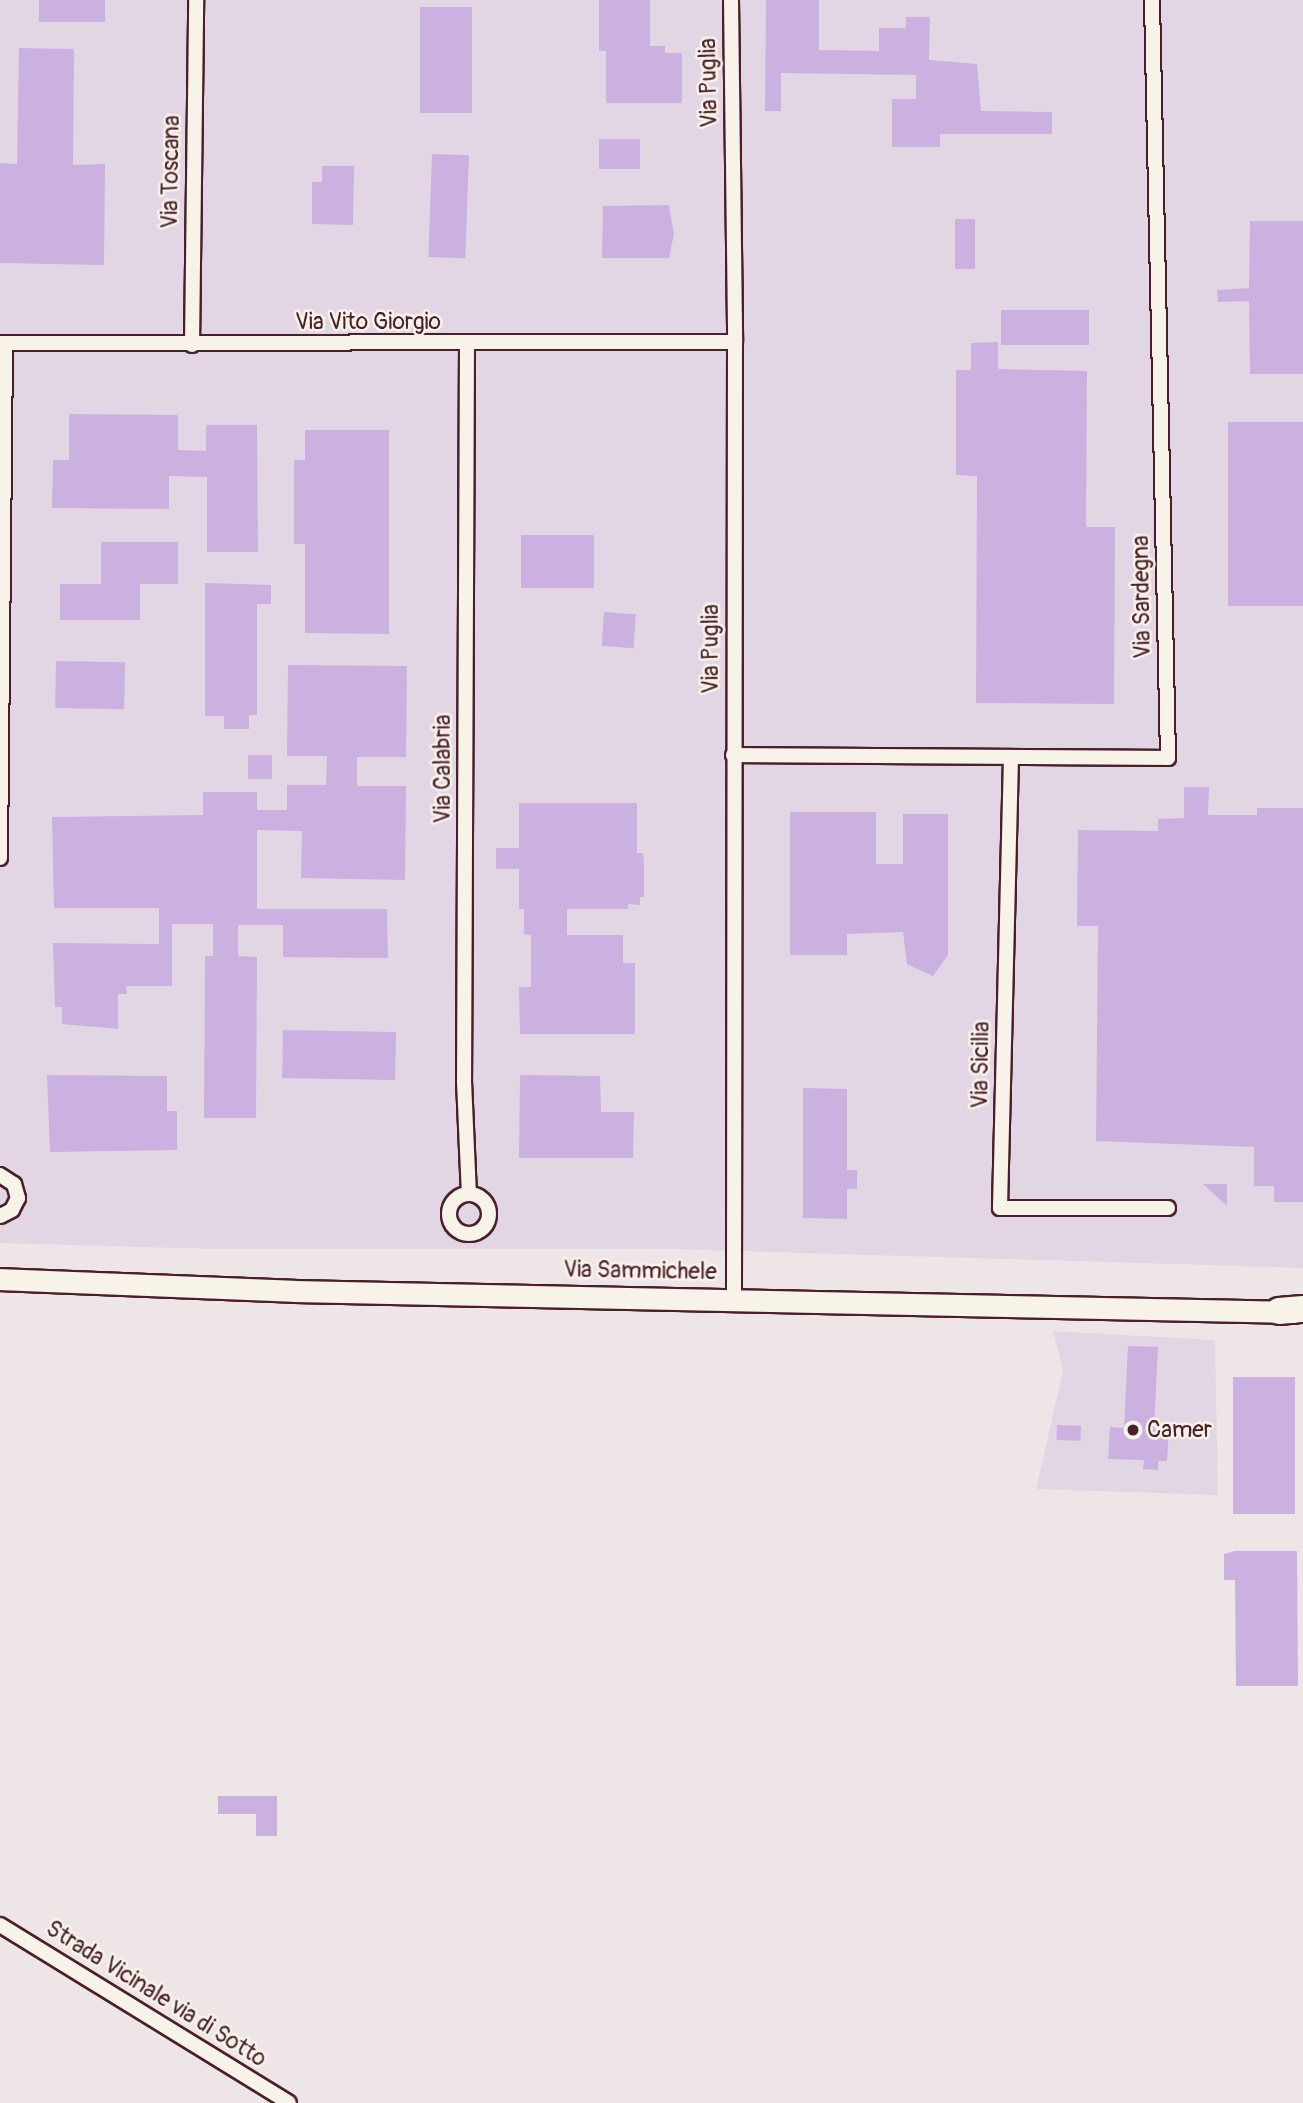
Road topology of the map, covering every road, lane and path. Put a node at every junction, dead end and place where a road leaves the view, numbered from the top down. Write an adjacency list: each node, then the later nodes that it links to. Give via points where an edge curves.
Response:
1 (196, 0): 7 (street, Via Toscana)
2 (731, 0): 4 (street, Via Puglia)
3 (1152, 0): 9 (street, Via Sardegna, via 1168,758)
4 (736, 342): 6 (street, Via Vito Giorgio); 8 (street, Via Puglia)
5 (3, 343): 7 (street, Via Vito Giorgio); 10 (street)
6 (467, 344): 7 (street, Via Vito Giorgio); 12 (street, Via Calabria, via 464,1081)
7 (192, 345)
8 (733, 755): 9 (street, Via Sardegna); 16 (street, Via Puglia)
9 (1011, 757): 13 (street, Via Sicilia, via 1000,1208)
10 (0, 858)
11 (0, 1175): 14 (street, via 14,1184 18,1198 12,1210)
12 (469, 1194)
13 (1168, 1208)
14 (0, 1216)
15 (0, 1279): 16 (main road, Via Sammichele)
16 (734, 1299): 17 (main road, Via Sammichele)
17 (1295, 1311)
18 (0, 1925): 19 (street, Strada Vicinale via di Sotto)
19 (289, 2103)

